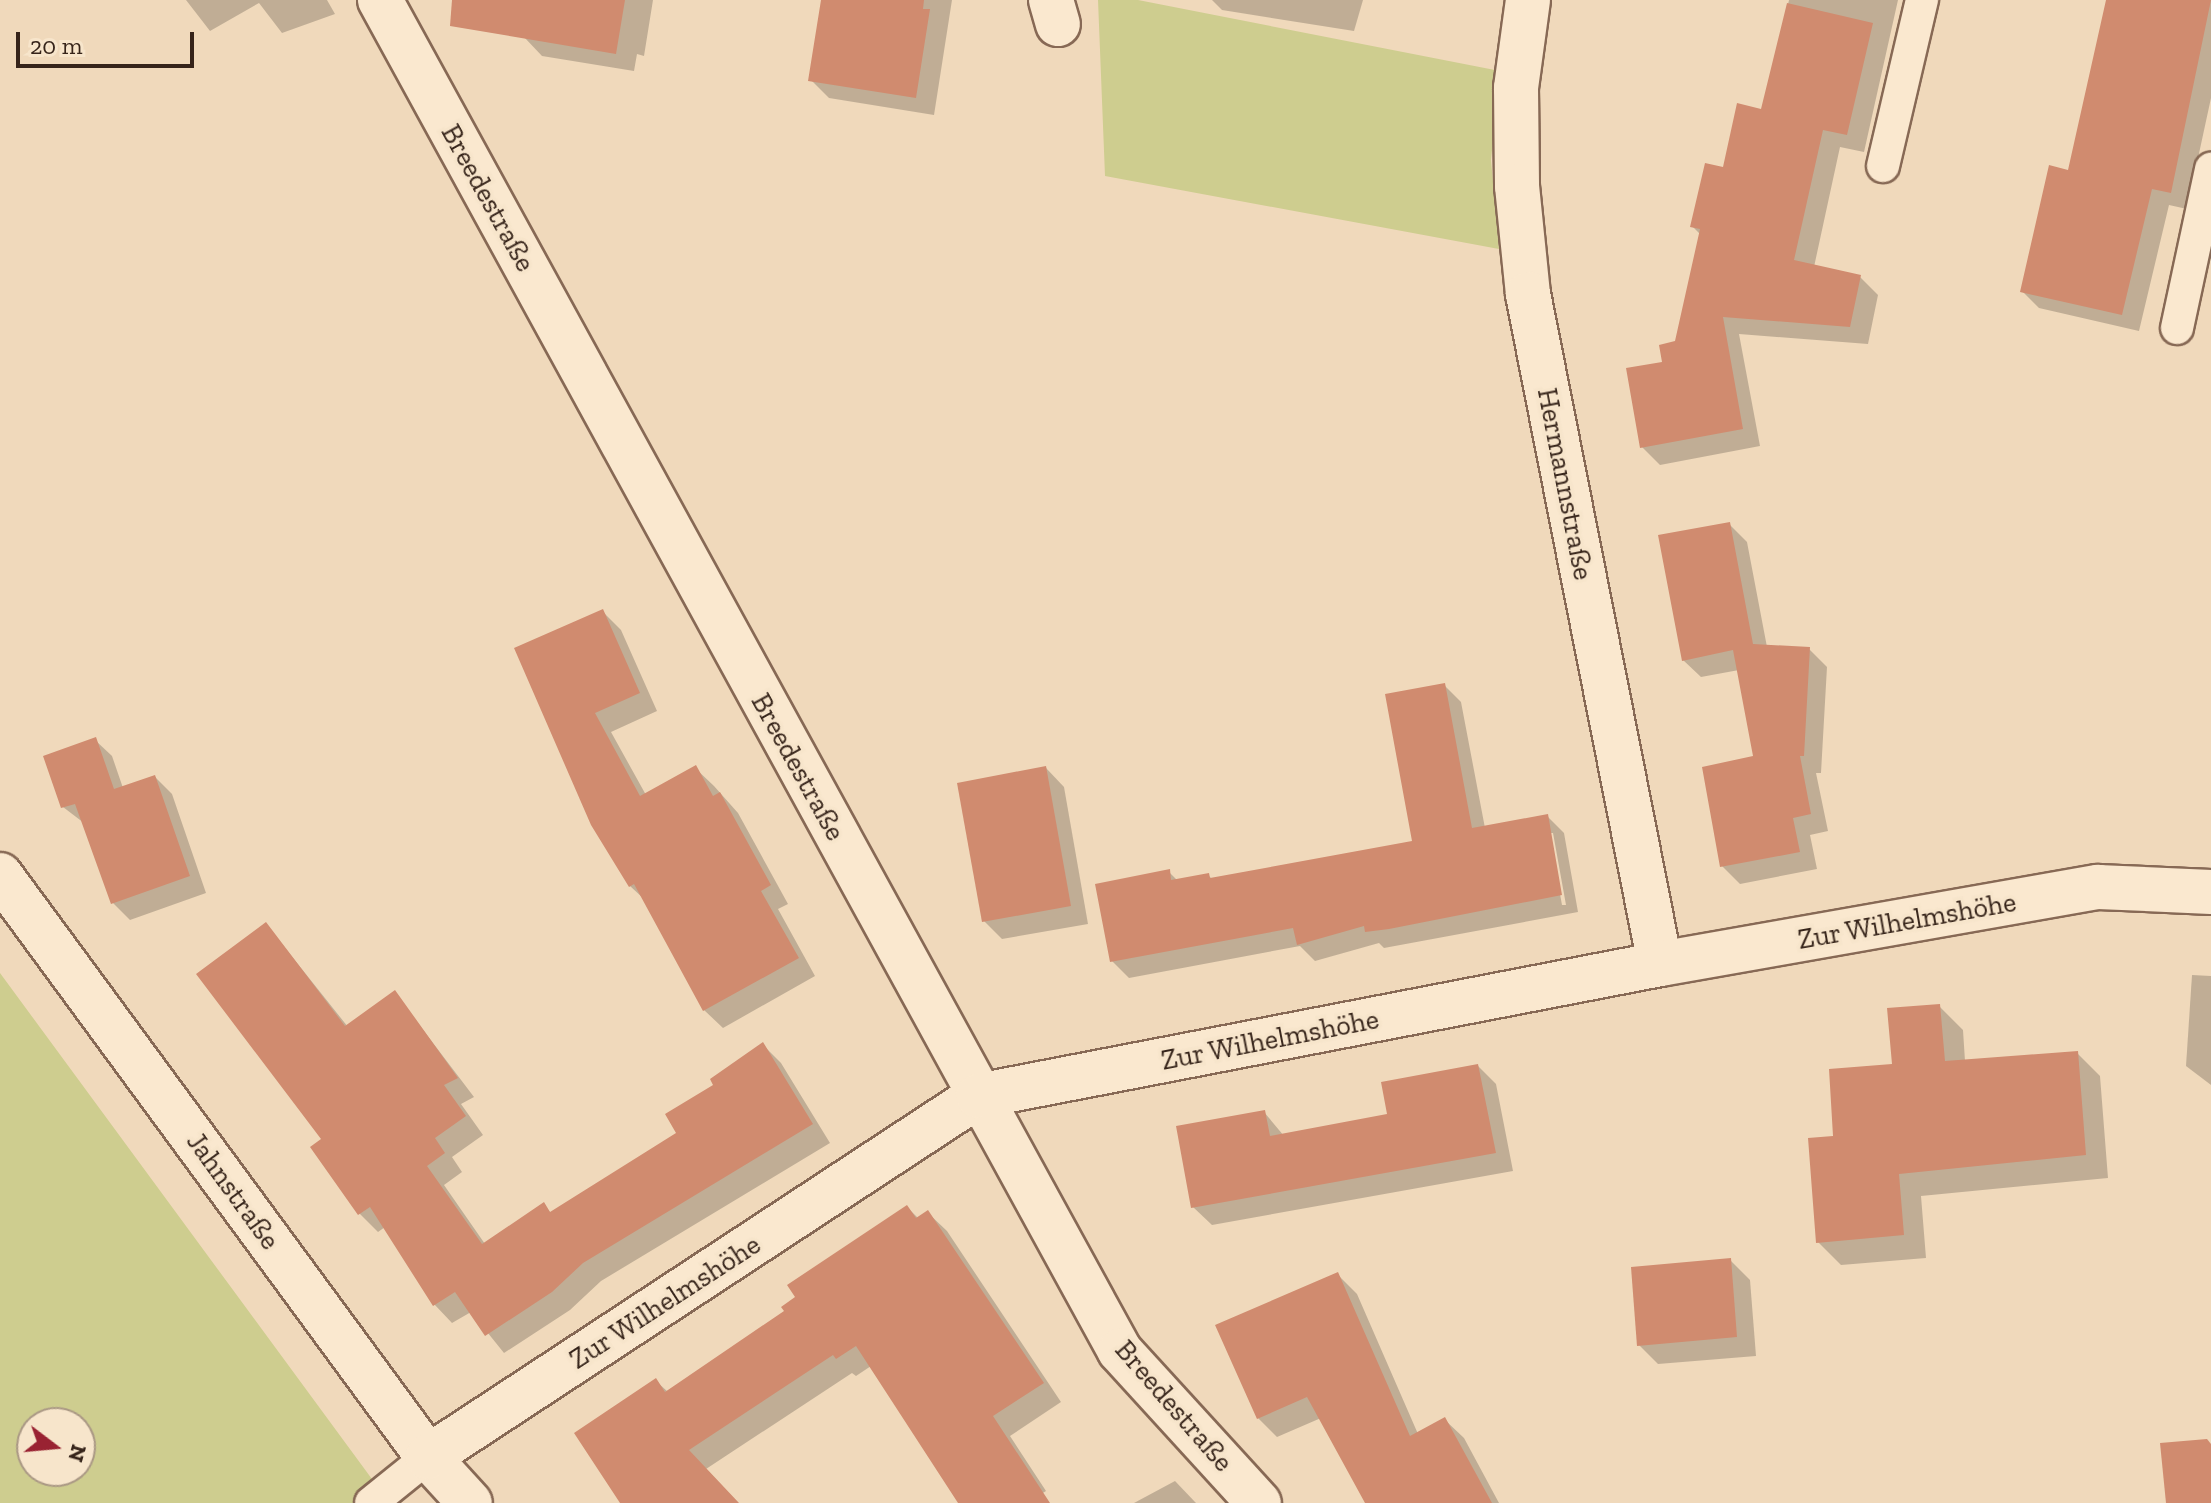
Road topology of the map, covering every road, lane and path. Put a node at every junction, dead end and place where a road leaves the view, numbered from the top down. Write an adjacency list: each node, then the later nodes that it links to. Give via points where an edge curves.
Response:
1 (380, 0): 10 (street, Breedestraße)
2 (1528, 0): 9 (street, Hermannstraße, via 1516,88 1517,186 1528,294)
3 (1922, 0): 4 (lane)
4 (1883, 166)
5 (2211, 169): 6 (lane)
6 (2177, 328)
7 (0, 875): 11 (street, Jahnstraße)
8 (2211, 892): 9 (street, Zur Wilhelmshöhe, via 2098,887)
9 (1660, 964): 10 (street, Zur Wilhelmshöhe)
10 (978, 1096): 11 (street, Zur Wilhelmshöhe); 14 (street, Breedestraße, via 1120,1351)
11 (428, 1457): 12 (lane); 13 (street, Jahnstraße)
12 (371, 1503)
13 (470, 1503)
14 (1259, 1503)

